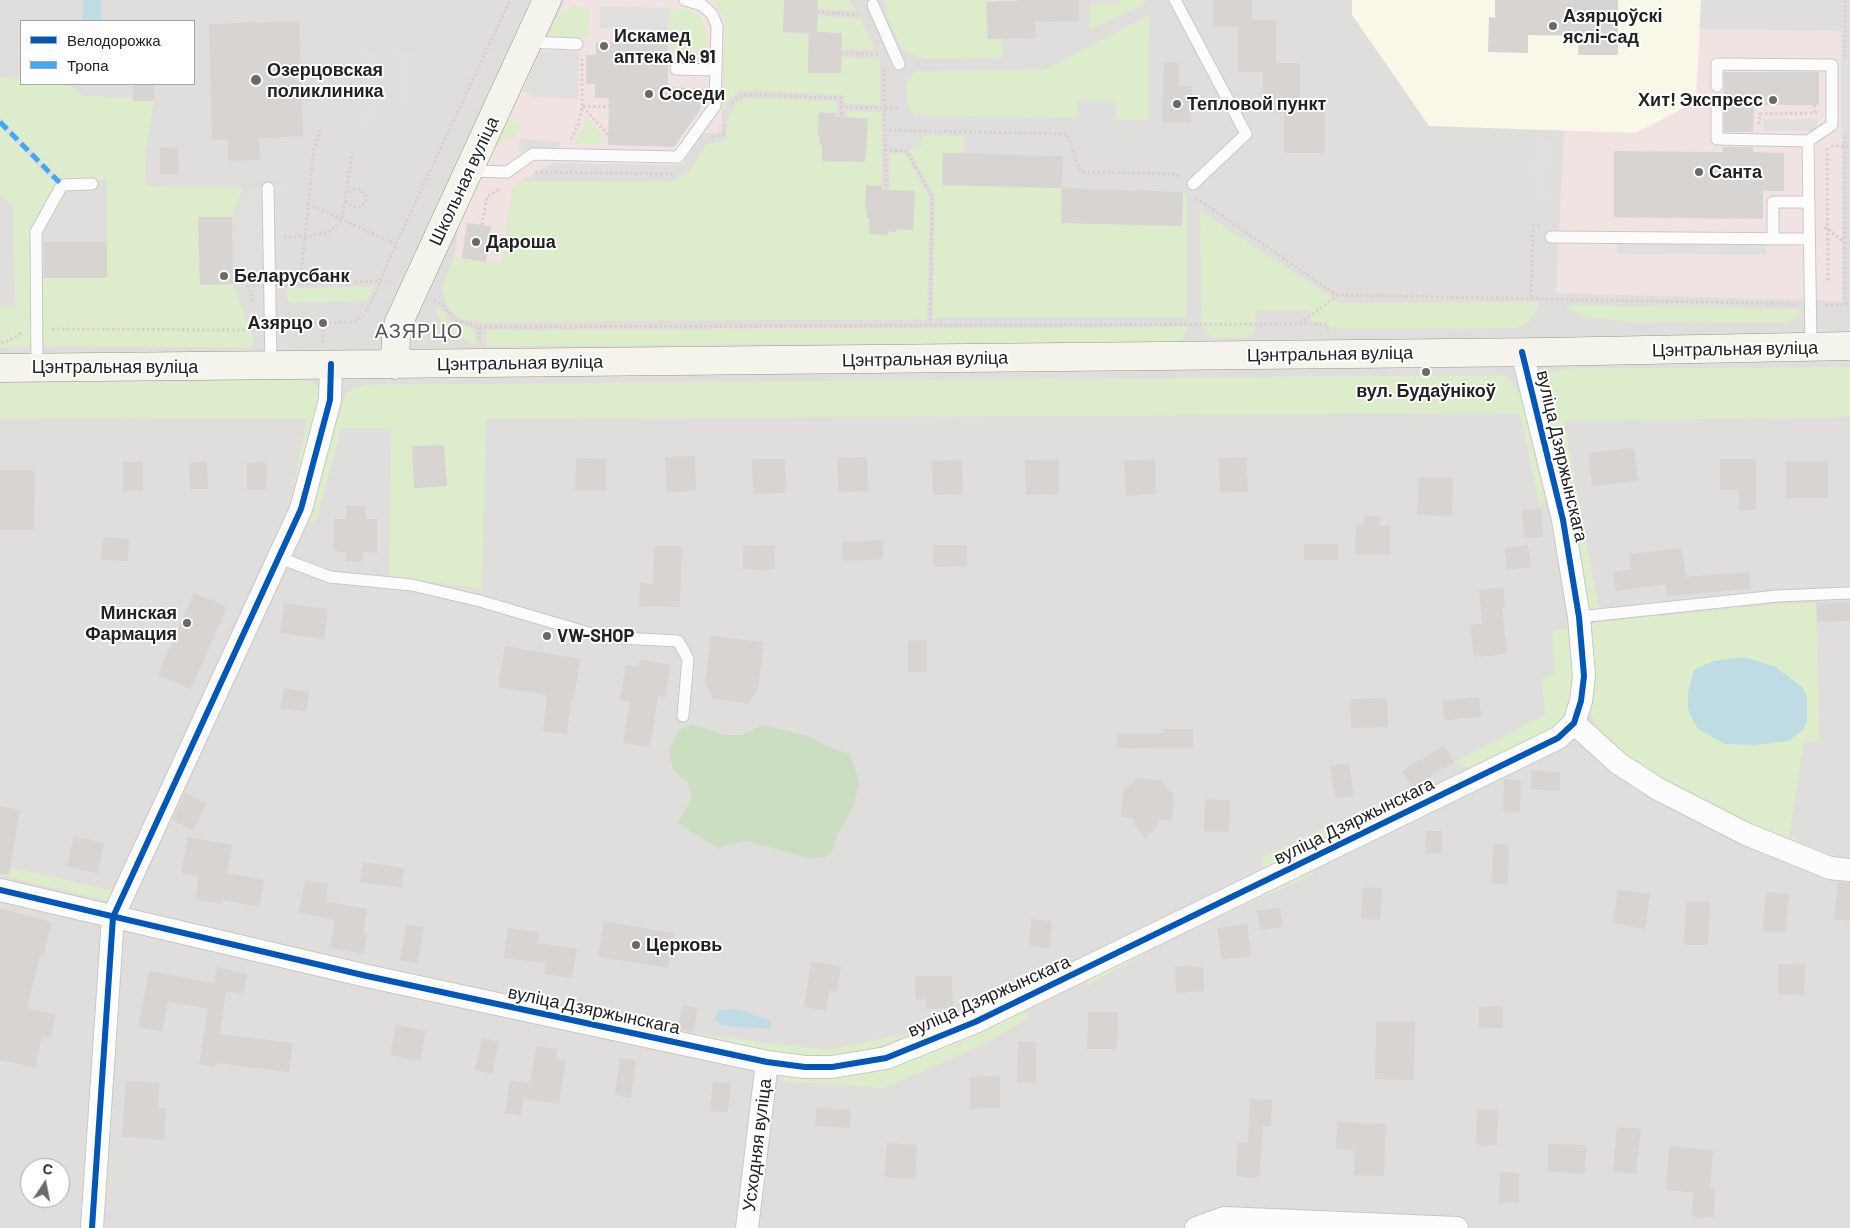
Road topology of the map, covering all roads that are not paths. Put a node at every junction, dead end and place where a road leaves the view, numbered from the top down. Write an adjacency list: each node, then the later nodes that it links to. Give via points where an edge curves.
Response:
1 (547, 0): 5 (main road, Школьная вуліца)
2 (685, 0): 9 (lane, via 702,5 712,14 717,26)
3 (1175, 0): 14 (lane, via 1246,134)
4 (873, 5): 7 (lane)
5 (528, 42): 6 (lane); 13 (main road, Школьная вуліца)
6 (580, 46)
7 (899, 64)
8 (676, 69): 9 (lane)
9 (716, 70): 13 (lane, via 715,106 678,157 533,154 507,172)
10 (1717, 86): 12 (lane, via 1717,64 1832,65 1832,125)
11 (1717, 107): 12 (lane, via 1717,139)
12 (1808, 141): 17 (lane)
13 (469, 171): 25 (main road, Школьная вуліца, via 399,322)
14 (1188, 183)
15 (92, 184): 27 (lane, via 62,185 36,232)
16 (268, 188): 26 (lane)
17 (1809, 202): 19 (lane, via 1773,202); 20 (lane)
18 (1551, 237): 19 (lane)
19 (1773, 239): 20 (lane)
20 (1809, 239): 22 (lane)
21 (1850, 346): 22 (main road, Цэнтральная вуліца)
22 (1811, 347): 23 (main road, Цэнтральная вуліца)
23 (1522, 352): 25 (main road, Цэнтральная вуліца); 31 (street, вуліца Дзяржынскага, via 1563,520)
24 (330, 364): 25 (main road, Цэнтральная вуліца); 26 (main road, Цэнтральная вуліца); 29 (street, via 330,400 318,450 301,509)
25 (395, 365)
26 (271, 366): 27 (main road, Цэнтральная вуліца)
27 (37, 367): 28 (main road, Цэнтральная вуліца)
28 (0, 368)
29 (280, 558): 32 (lane, via 330,577 412,585 480,601 602,637 678,641 688,660); 36 (street)
30 (1850, 593): 31 (lane, via 1777,596)
31 (1579, 617): 33 (street, вуліца Дзяржынскага, via 1584,676)
32 (683, 716)
33 (1574, 723): 34 (street, via 1618,763 1658,789 1746,834 1830,868); 37 (street, вуліца Дзяржынскага, via 1558,738 975,1022 886,1058 858,1064 805,1067)
34 (1850, 870)
35 (0, 890): 36 (street, вуліца Дзяржынскага)
36 (113, 917): 37 (street, вуліца Дзяржынскага, via 367,976); 38 (street)
37 (767, 1062): 39 (street, Усходняя вуліца)
38 (92, 1228)
39 (747, 1228)
40 (1196, 1228): 41 (street, via 1224,1218)
41 (1457, 1228)

